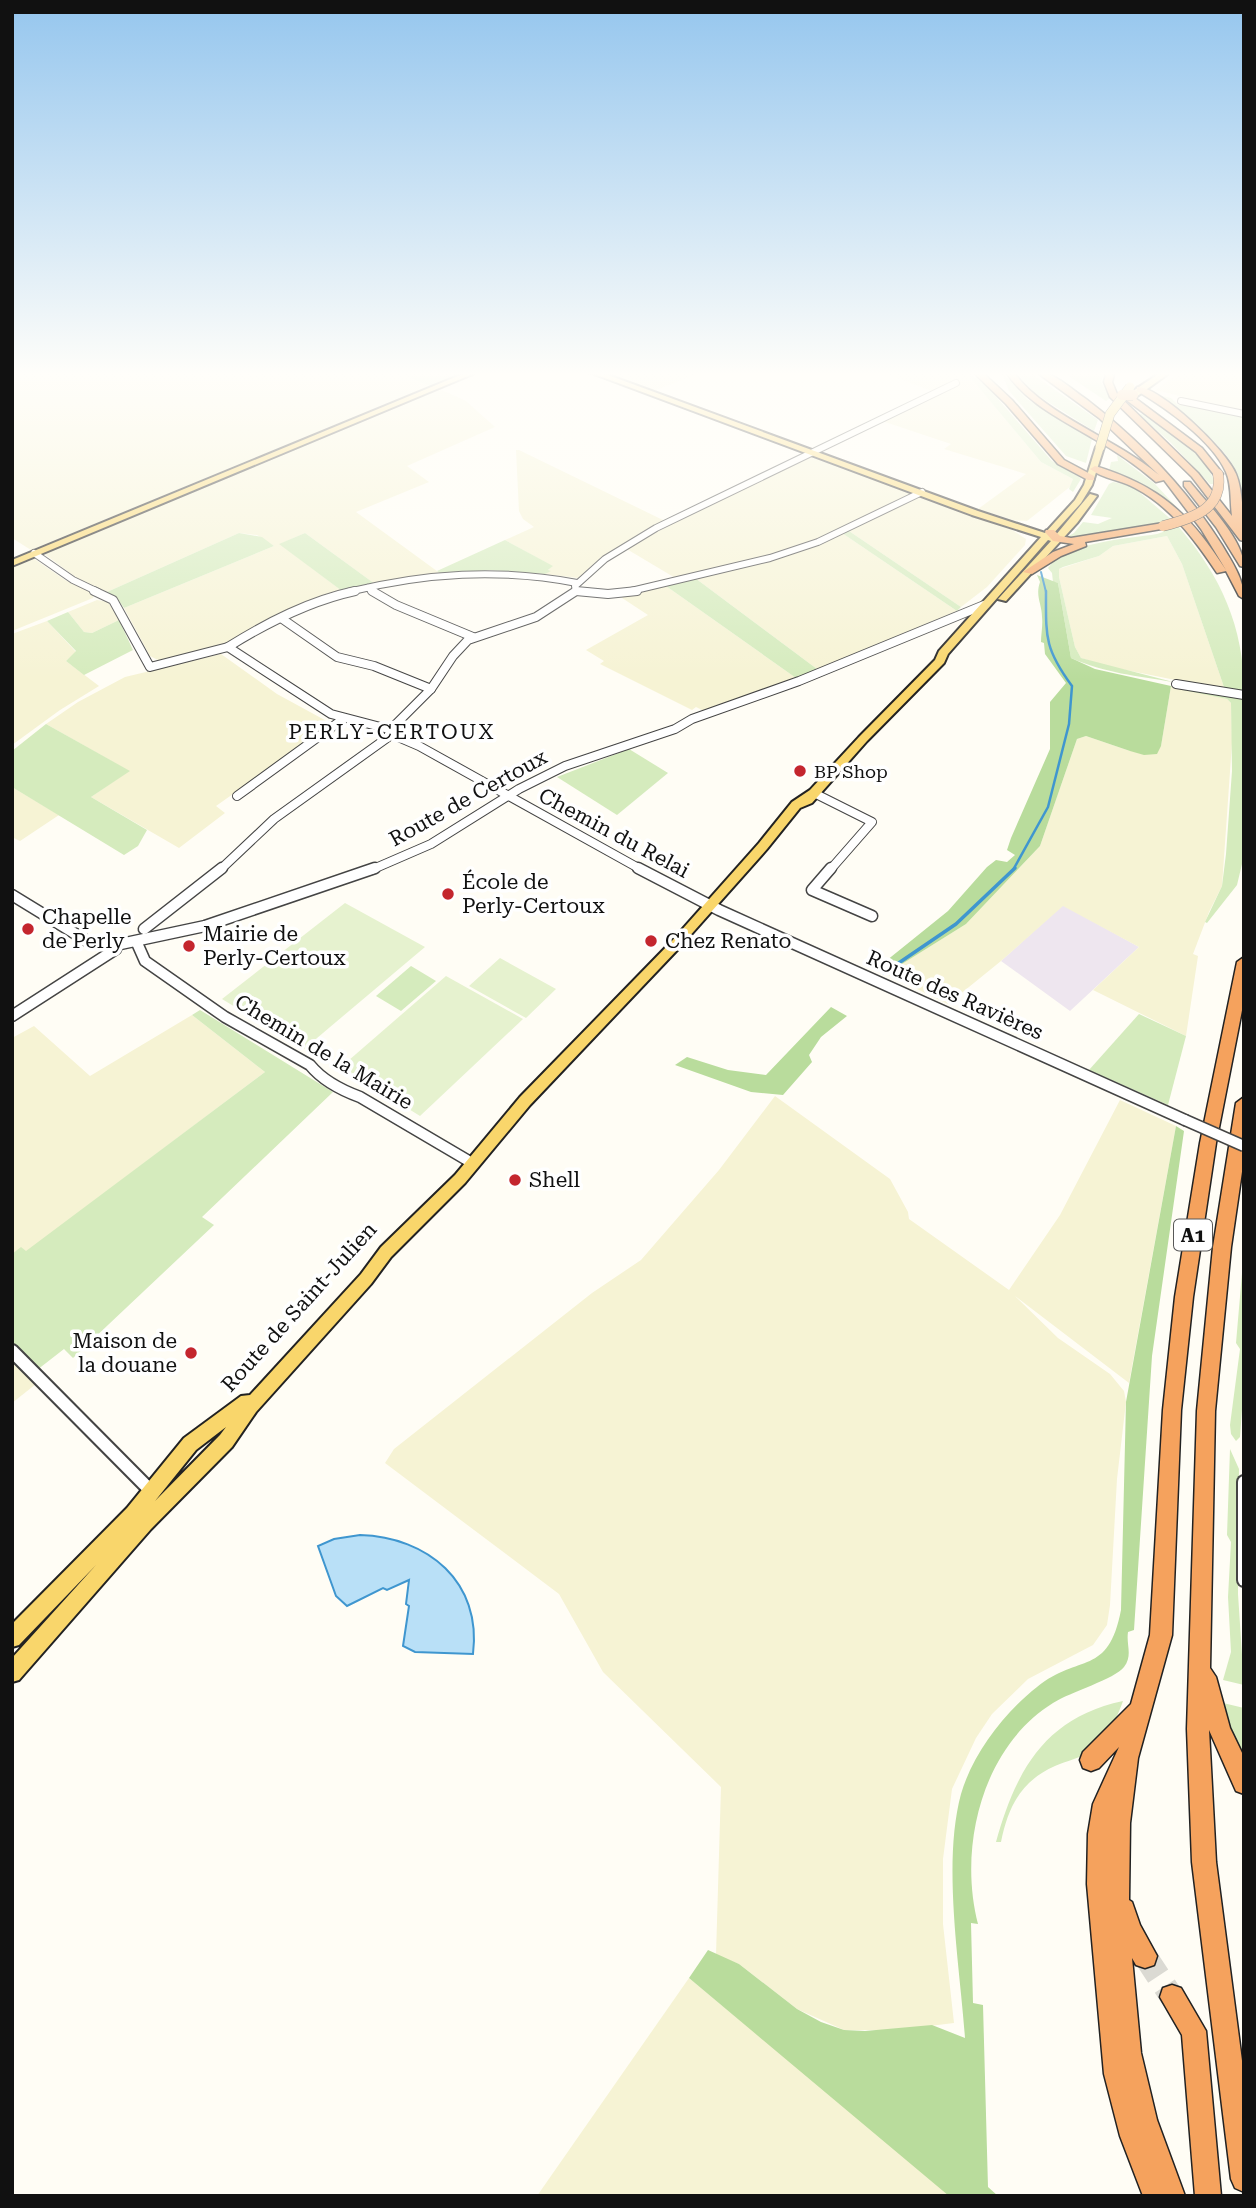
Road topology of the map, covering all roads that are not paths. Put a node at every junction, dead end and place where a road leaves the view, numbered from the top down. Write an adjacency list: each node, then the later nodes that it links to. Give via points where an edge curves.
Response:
1 (226, 474): 21 (main road)
2 (763, 474): 25 (street, via 634,540 594,566)
3 (872, 474): 13 (main road)
4 (1096, 474): 14 (main road, Route de Saint-Julien)
5 (1098, 474): 18 (main road, Route de Saint-Julien, via 1083,511)
6 (1113, 474): 29 (highway, via 1161,501 1190,529)
7 (1151, 474): 15 (highway)
8 (1164, 474): 15 (highway)
9 (1176, 474): 23 (highway, via 1209,511)
10 (1194, 474): 17 (highway)
11 (1219, 474): 19 (highway, bridge, via 1221,489 1212,504 1193,517)
12 (1230, 474): 17 (highway)
13 (922, 492): 16 (main road); 25 (street, via 839,533 779,555 632,592)
14 (1070, 511): 16 (main road, via 1040,526); 18 (main road, Route de Saint-Julien)
15 (1204, 524): 27 (highway)
16 (1012, 526): 18 (main road); 20 (main road)
17 (1244, 536)
18 (1051, 538): 19 (highway); 20 (main road, Route de Saint-Julien); 24 (main road, Route de Saint-Julien)
19 (1087, 541): 24 (highway)
20 (1037, 545): 28 (main road, Route de Saint-Julien)
21 (34, 553): 22 (main road); 34 (street, via 113,600 150,667)
22 (12, 563)
23 (1244, 564)
24 (1028, 572): 32 (main road, Route de Saint-Julien)
25 (577, 587): 26 (street, via 543,575 509,572 459,574); 33 (street, via 537,617)
26 (368, 588): 30 (street, via 322,599); 33 (street, via 396,605)
27 (1244, 596)
28 (984, 606): 31 (street, Route de Certoux); 32 (main road, Route de Saint-Julien)
29 (1244, 609)
30 (281, 618): 34 (street); 36 (street, via 337,657)
31 (942, 621): 32 (street, Route de Certoux); 42 (street, Route de Certoux, via 676,729 558,769)
32 (976, 623): 40 (main road, Route de Saint-Julien, via 954,653 940,661)
33 (473, 637): 36 (street, via 458,649)
34 (228, 647): 38 (street, Chemin du Relai)
35 (1176, 684): 37 (street)
36 (431, 689): 39 (street)
37 (1244, 695)
38 (343, 719): 39 (street, Chemin du Relai); 41 (street)
39 (391, 732): 42 (street, Chemin du Relai); 46 (street, via 274,819 206,883)
40 (814, 793): 44 (main road, Route de Saint-Julien, via 796,805); 45 (street, via 872,822 812,890)
41 (237, 796)
42 (509, 796): 44 (street, Chemin du Relai); 47 (street, Route de Certoux, via 431,844 390,863 224,920)
43 (12, 895): 48 (street, Route de Certoux, via 92,944)
44 (710, 904): 52 (street, Route des Ravières, bridge); 53 (main road, Route de Saint-Julien)
45 (872, 916)
46 (144, 929)
47 (137, 943): 48 (street, Route de Certoux); 53 (street, Chemin de la Mairie, via 149,964 225,1017 310,1065 346,1092)
48 (119, 946): 50 (street)
49 (1244, 962): 64 (highway, A1, via 1189,1263 1172,1410 1163,1619)
50 (12, 1016)
51 (1244, 1104): 62 (highway, A1, via 1222,1247 1206,1411)
52 (1244, 1146)
53 (471, 1159): 56 (main road, Route de Saint-Julien, via 383,1248 359,1281 248,1400 190,1444); 57 (main road, Route de Saint-Julien, via 460,1179 386,1252 250,1407 226,1441)
54 (12, 1352): 56 (street)
55 (1244, 1482): 58 (street)
56 (150, 1490): 57 (main road, Route de Saint-Julien)
57 (139, 1518): 59 (main road, Route de Saint-Julien, via 80,1568); 60 (main road, Route de Saint-Julien, via 120,1554)
58 (1244, 1580)
59 (36, 1614): 60 (main road); 61 (main road, Route de Saint-Julien)
60 (53, 1629): 63 (main road, Route de Saint-Julien)
61 (12, 1638)
62 (1200, 1655): 67 (highway, via 1220,1730); 71 (highway, via 1204,1862)
63 (12, 1673)
64 (1142, 1707): 65 (highway); 66 (highway)
65 (1127, 1758): 68 (highway, via 1119,1823); 74 (highway, via 1103,1802 1099,1884 1117,2074 1133,2136)
66 (1091, 1760)
67 (1244, 1783)
68 (1119, 1887): 69 (highway, via 1129,1930); 75 (highway, via 1117,1919 1128,2053 1144,2120)
69 (1145, 1956)
70 (1172, 1997): 76 (highway, via 1194,2031)
71 (1230, 2075): 72 (highway); 73 (highway)
72 (1244, 2097)
73 (1244, 2179)
74 (1156, 2196)
75 (1172, 2196)
76 (1208, 2196)

